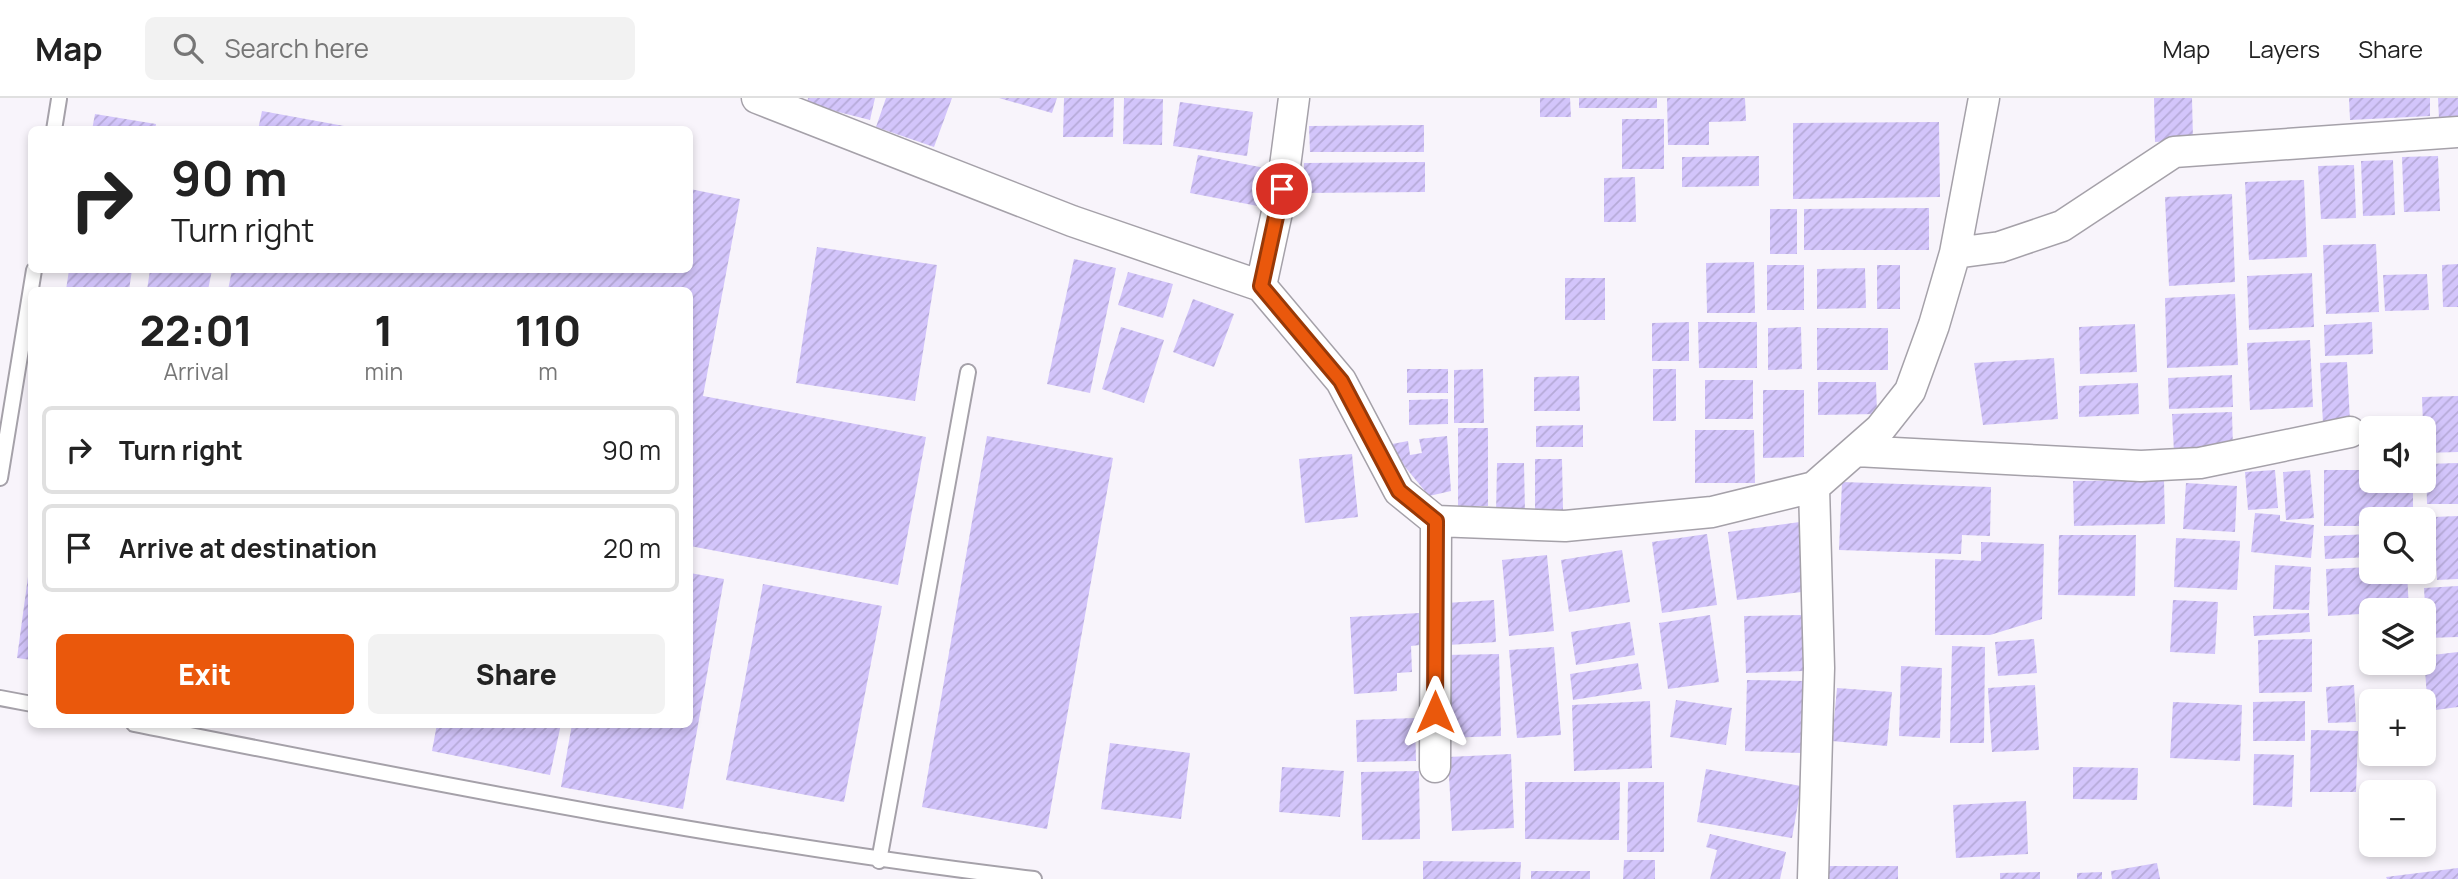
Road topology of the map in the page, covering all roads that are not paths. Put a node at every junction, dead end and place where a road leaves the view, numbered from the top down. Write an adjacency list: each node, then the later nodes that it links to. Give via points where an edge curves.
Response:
1 (1294, 98): 8 (street, via 1282,189)
2 (1984, 98): 7 (street)
3 (59, 99): 5 (lane)
4 (774, 101): 8 (street, via 838,132 1072,221)
5 (55, 126)
6 (2458, 132): 7 (street, via 2174,152 2062,226 2000,247)
7 (1955, 253): 12 (street, via 1910,391)
8 (1261, 286): 15 (street, via 1341,381 1399,491)
9 (28, 307): 13 (lane)
10 (968, 372): 20 (lane)
11 (2350, 432): 12 (street, via 2200,463 2141,466)
12 (1856, 451): 14 (street)
13 (0, 478)
14 (1814, 487): 15 (street, via 1712,512 1565,526); 22 (street, via 1819,668)
15 (1436, 521): 19 (street)
16 (0, 698): 17 (lane)
17 (28, 703)
18 (154, 728): 20 (lane, via 558,808)
19 (1435, 767)
20 (879, 861): 21 (lane)
21 (1034, 879)
22 (1813, 879)

